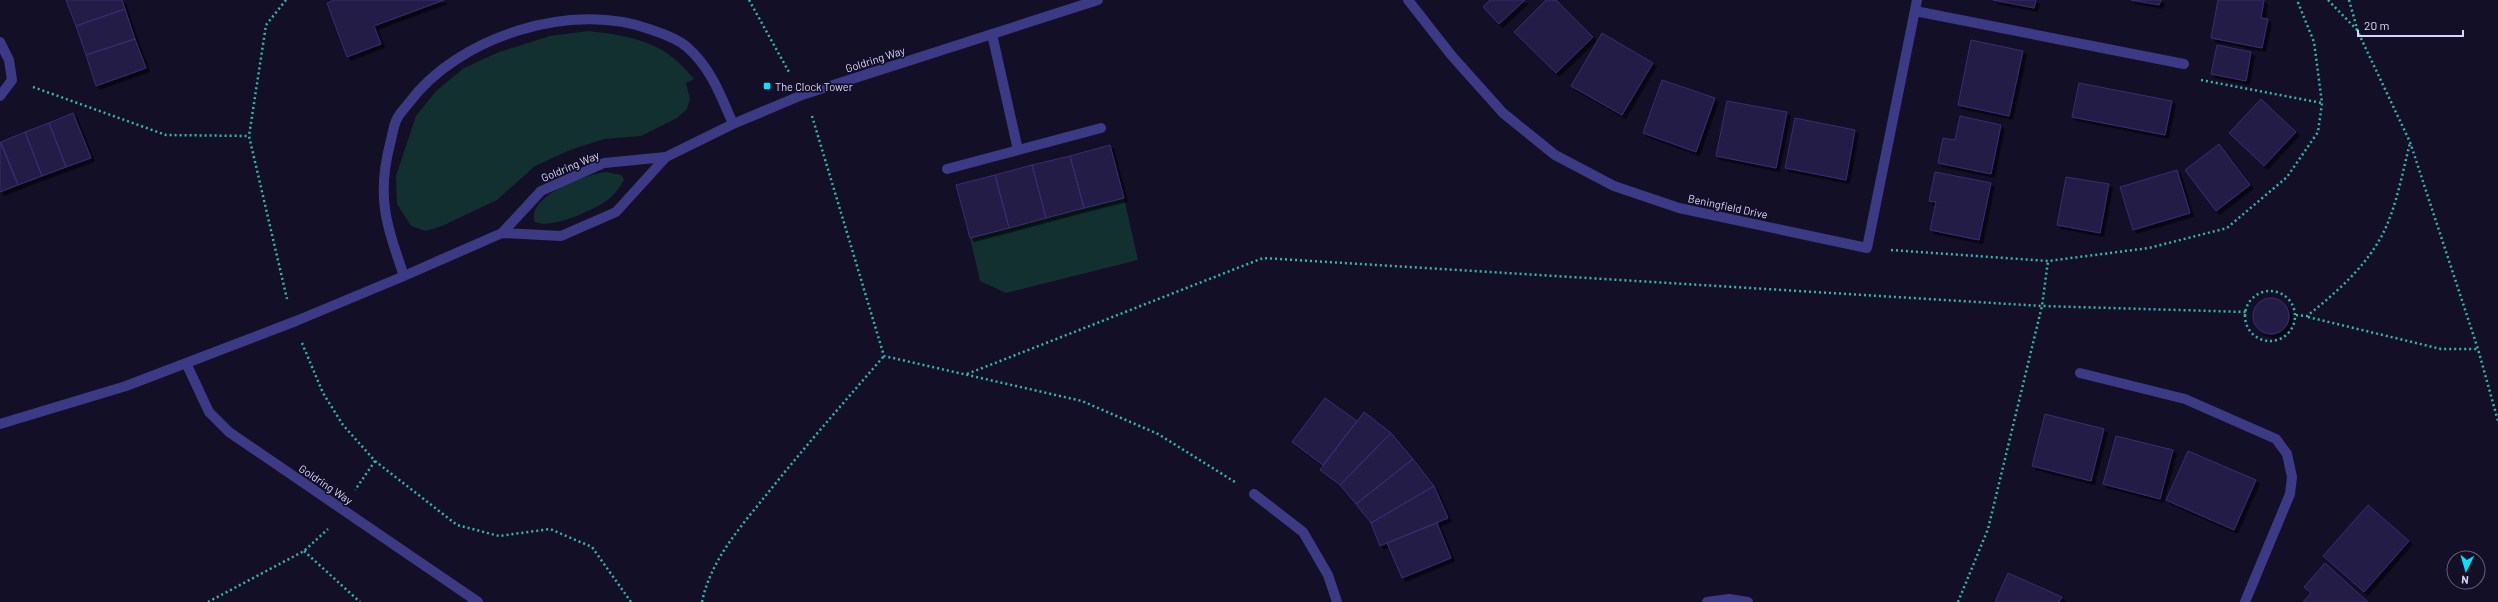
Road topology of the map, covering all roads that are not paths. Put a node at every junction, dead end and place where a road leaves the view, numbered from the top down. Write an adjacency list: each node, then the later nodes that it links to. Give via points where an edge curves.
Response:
1 (1098, 0): 5 (street, Goldring Way)
2 (1408, 0): 4 (street, Beningfield Drive, via 1452,56 1503,113 1555,155 1614,186 1679,208 1867,248)
3 (1917, 0): 4 (street)
4 (1915, 11): 7 (street)
5 (992, 34): 9 (street, Goldring Way, via 802,95); 11 (street)
6 (0, 42): 8 (street, via 9,60 12,80)
7 (2184, 64)
8 (0, 96)
9 (733, 124): 12 (street, Goldring Way); 15 (street, via 711,74 687,47 643,26 601,19 570,19 500,37 438,71 416,92 396,120 382,186 386,224)
10 (1101, 128): 11 (street)
11 (1018, 150): 13 (street)
12 (666, 157): 14 (street, Goldring Way, via 604,163 541,191); 14 (street, Goldring Way, via 616,212 561,236)
13 (947, 169)
14 (502, 234): 15 (street, Goldring Way)
15 (404, 276): 16 (street, Goldring Way)
16 (186, 363): 18 (street, Goldring Way, via 119,388); 20 (street, Goldring Way, via 209,412 228,432)
17 (2080, 373): 24 (street, via 2185,399 2276,439 2287,454 2292,477 2290,494)
18 (0, 424)
19 (1254, 494): 21 (street, via 1303,532 1328,575)
20 (478, 602)
21 (1337, 602)
22 (1707, 602): 23 (street, via 1729,598)
23 (1748, 602)
24 (2245, 602)

